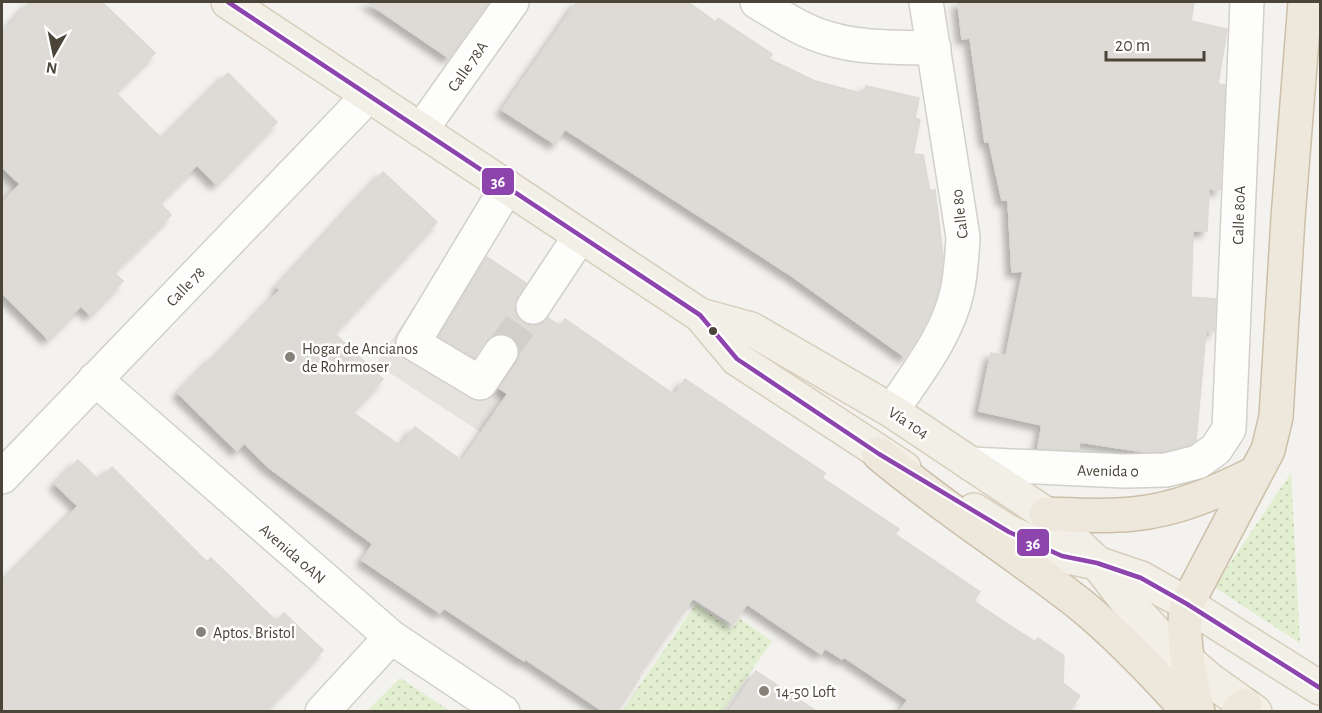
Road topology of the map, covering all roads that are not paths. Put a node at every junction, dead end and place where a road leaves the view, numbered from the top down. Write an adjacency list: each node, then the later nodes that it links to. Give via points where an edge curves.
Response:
1 (228, 2): 8 (main road, Vía 104)
2 (512, 2): 9 (street, Calle 78A)
3 (757, 2): 7 (street, via 827,38 862,46)
4 (926, 2): 7 (street, Calle 80)
5 (1247, 2): 17 (street, Calle 80A)
6 (1305, 2): 20 (highway, via 1276,417 1268,450)
7 (934, 48): 16 (street, Calle 80, via 963,237 961,268 947,321 930,355)
8 (369, 95): 9 (main road, Vía 104); 15 (street, Calle 78)
9 (421, 130): 10 (main road, Vía 104)
10 (507, 187): 11 (main road, Vía 104); 14 (street, via 413,343 480,383)
11 (580, 236): 12 (street); 13 (main road, Vía 104)
12 (533, 307)
13 (700, 315): 16 (main road, Vía 104, via 752,328); 18 (main road, Vía 104, via 737,359)
14 (501, 352)
15 (95, 380): 21 (street, Calle 78); 25 (street, Avenida 0AN)
16 (892, 411): 19 (main road, Vía 104)
17 (1229, 429): 19 (street, Avenida 0, via 1216,449 1198,462 1166,470)
18 (879, 454): 23 (main road, Vía 104, via 1009,532 1062,556); 31 (highway, via 1081,606)
19 (971, 464): 22 (main road, Vía 104)
20 (1255, 473): 22 (highway, via 1177,506 1134,514); 24 (highway)
21 (2, 477)
22 (1046, 514): 23 (main road, Vía 104)
23 (1097, 563): 24 (main road, Vía 104, via 1141,579); 26 (main road, Vía 104, via 1159,636)
24 (1186, 604): 26 (highway, via 1184,630); 27 (main road, Vía 104)
25 (391, 637): 29 (street); 30 (street, Avenida 0AN)
26 (1189, 662): 28 (main road, Vía 104); 32 (highway)
27 (1320, 688)
28 (1246, 709)
29 (322, 711)
30 (503, 711)
31 (1189, 711)
32 (1198, 711)

